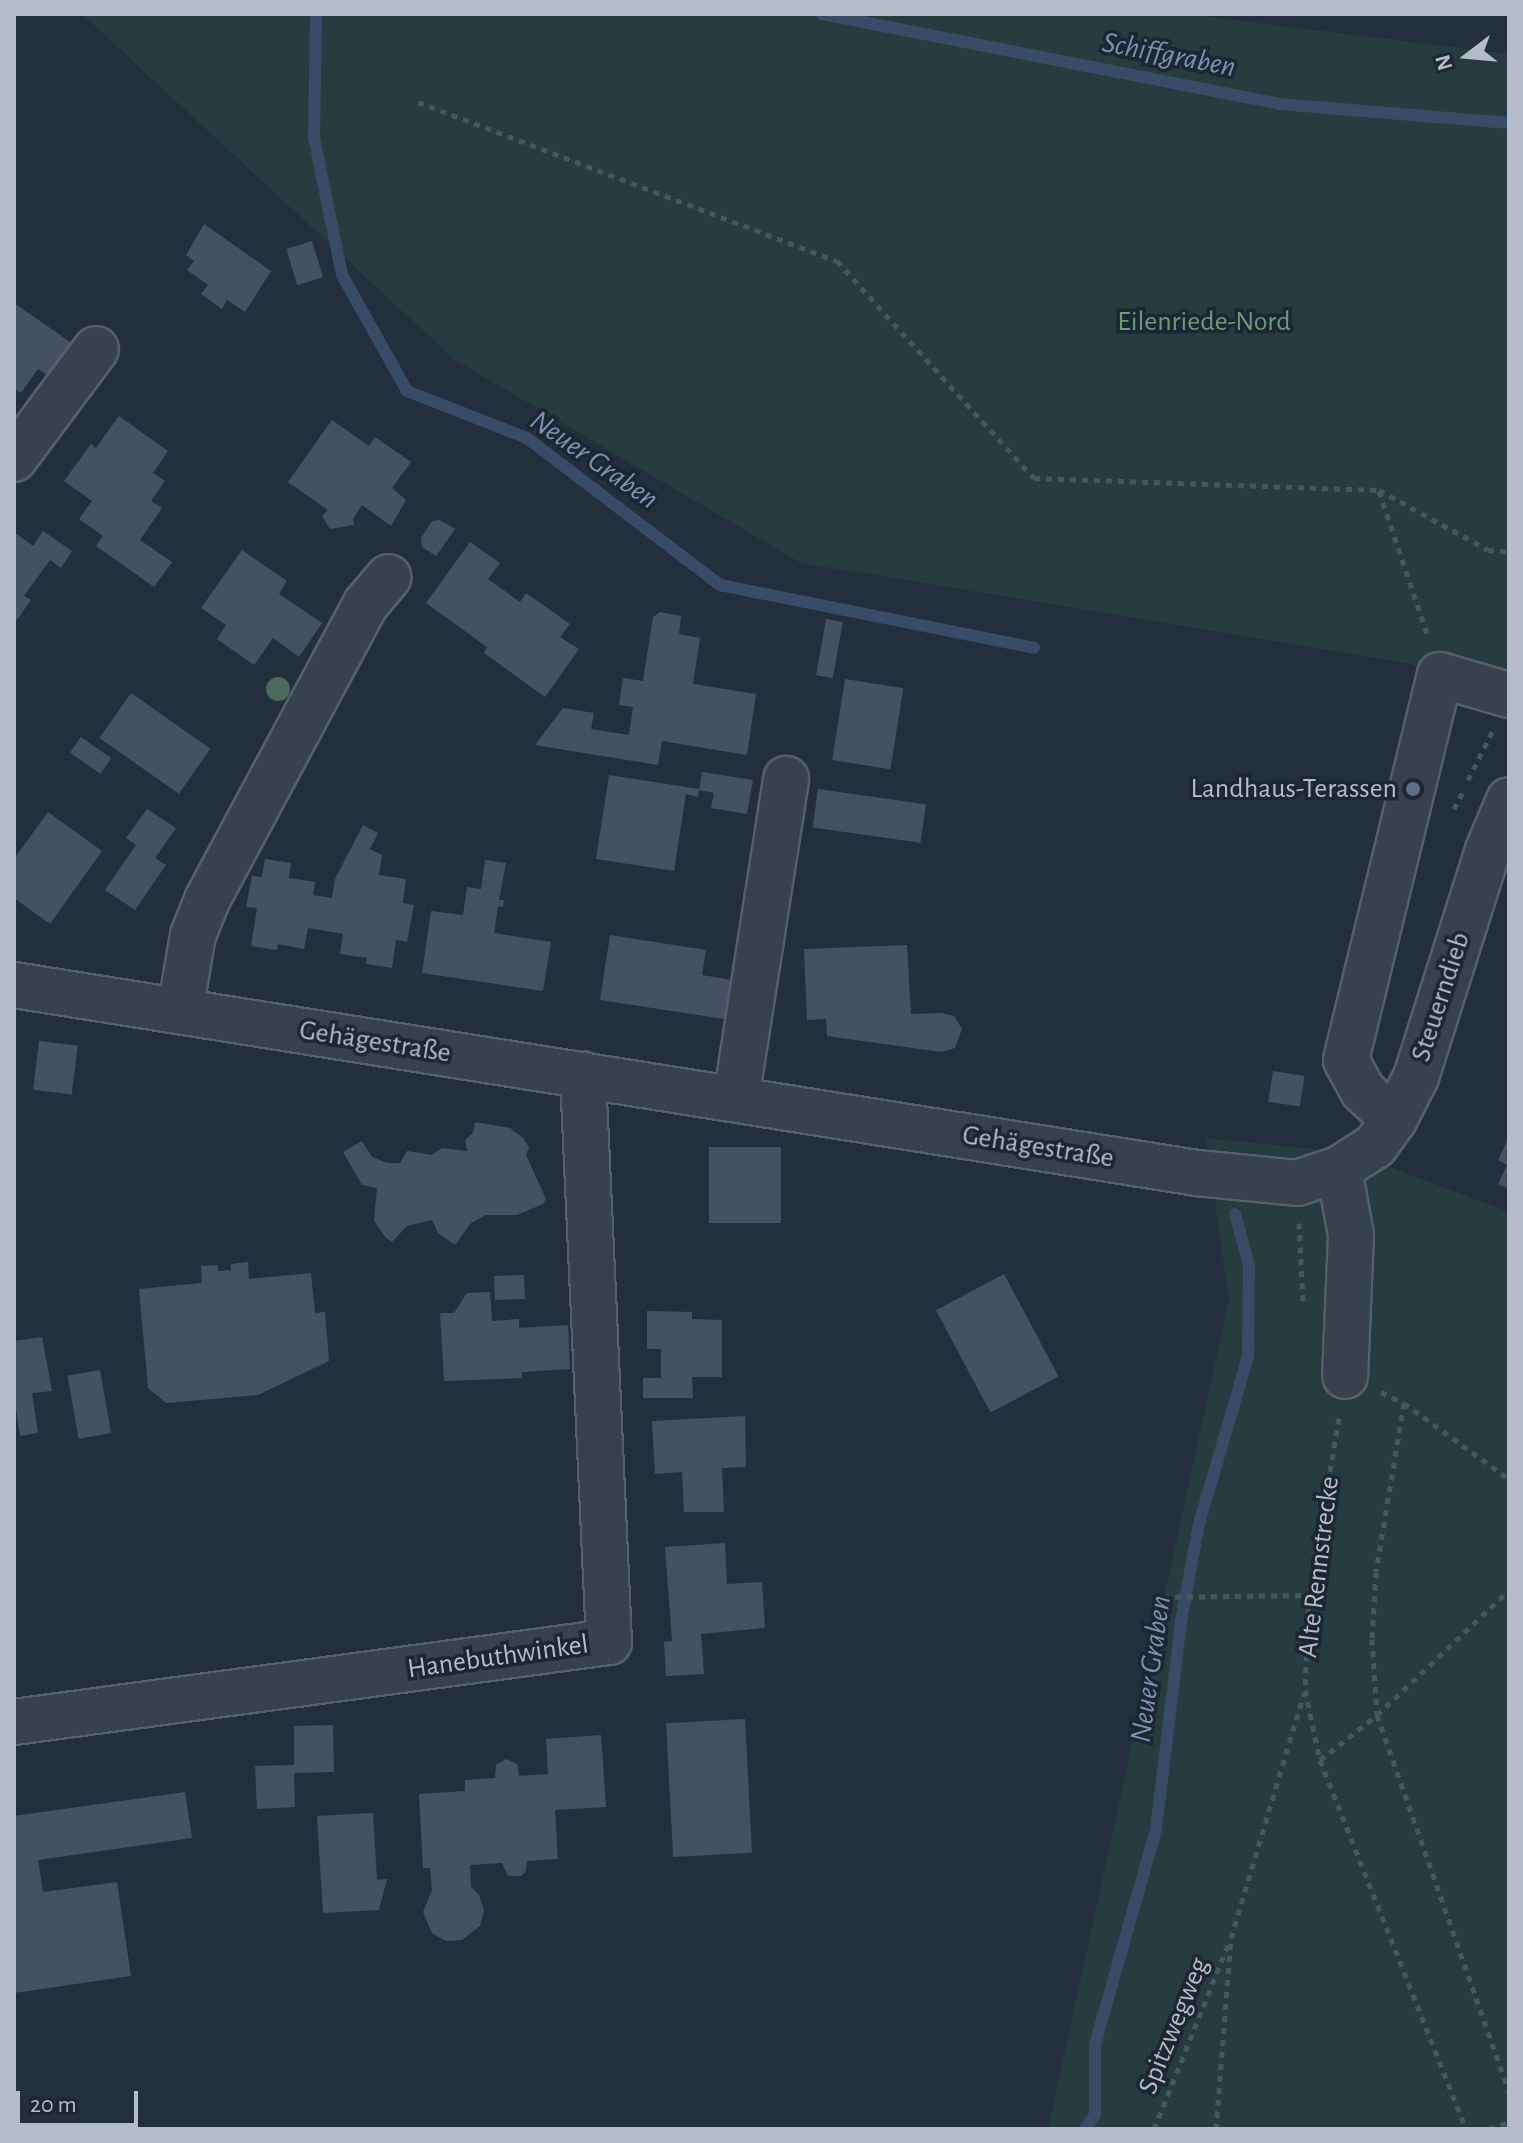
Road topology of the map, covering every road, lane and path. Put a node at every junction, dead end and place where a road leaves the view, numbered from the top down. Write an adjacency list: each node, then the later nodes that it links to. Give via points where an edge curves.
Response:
1 (418, 102): 4 (path, via 837,261 1034,478)
2 (96, 349): 3 (street)
3 (14, 459)
4 (1379, 490): 5 (path, via 1488,550); 7 (path)
5 (1509, 552)
6 (389, 577): 13 (street, via 366,604 207,900 193,935)
7 (1440, 675): 8 (street); 16 (street, via 1346,1060 1363,1091)
8 (1509, 695)
9 (786, 779): 15 (street)
10 (1509, 800): 11 (street, Steuerndieb)
11 (1499, 853): 16 (street, Steuerndieb, via 1416,1077)
12 (14, 985): 13 (street, Gehägestraße)
13 (180, 1011): 14 (street, Gehägestraße)
14 (583, 1075): 15 (street, Gehägestraße); 26 (street, Hanebuthwinkel, via 609,1642)
15 (736, 1099): 17 (street, Gehägestraße, via 1197,1173 1297,1183)
16 (1394, 1120): 17 (street, Steuerndieb, via 1375,1146)
17 (1339, 1169): 18 (street, via 1351,1235)
18 (1345, 1376): 19 (path); 22 (path, Alte Rennstrecke)
19 (1404, 1403): 20 (path); 25 (path, via 1376,1572 1372,1639)
20 (1509, 1479)
21 (1509, 1590): 25 (path)
22 (1309, 1595): 23 (path); 24 (path, Alte Rennstrecke)
23 (1163, 1597)
24 (1305, 1690): 27 (path, Alte Rennstrecke); 28 (path)
25 (1377, 1715): 27 (path); 29 (path)
26 (14, 1722)
27 (1320, 1760): 33 (path, Alte Rennstrecke)
28 (1231, 1938): 31 (path, Spitzwegweg); 32 (path)
29 (1509, 2092)
30 (1509, 2122): 34 (path)
31 (1154, 2129)
32 (1216, 2129)
33 (1466, 2129)
34 (1489, 2129)

